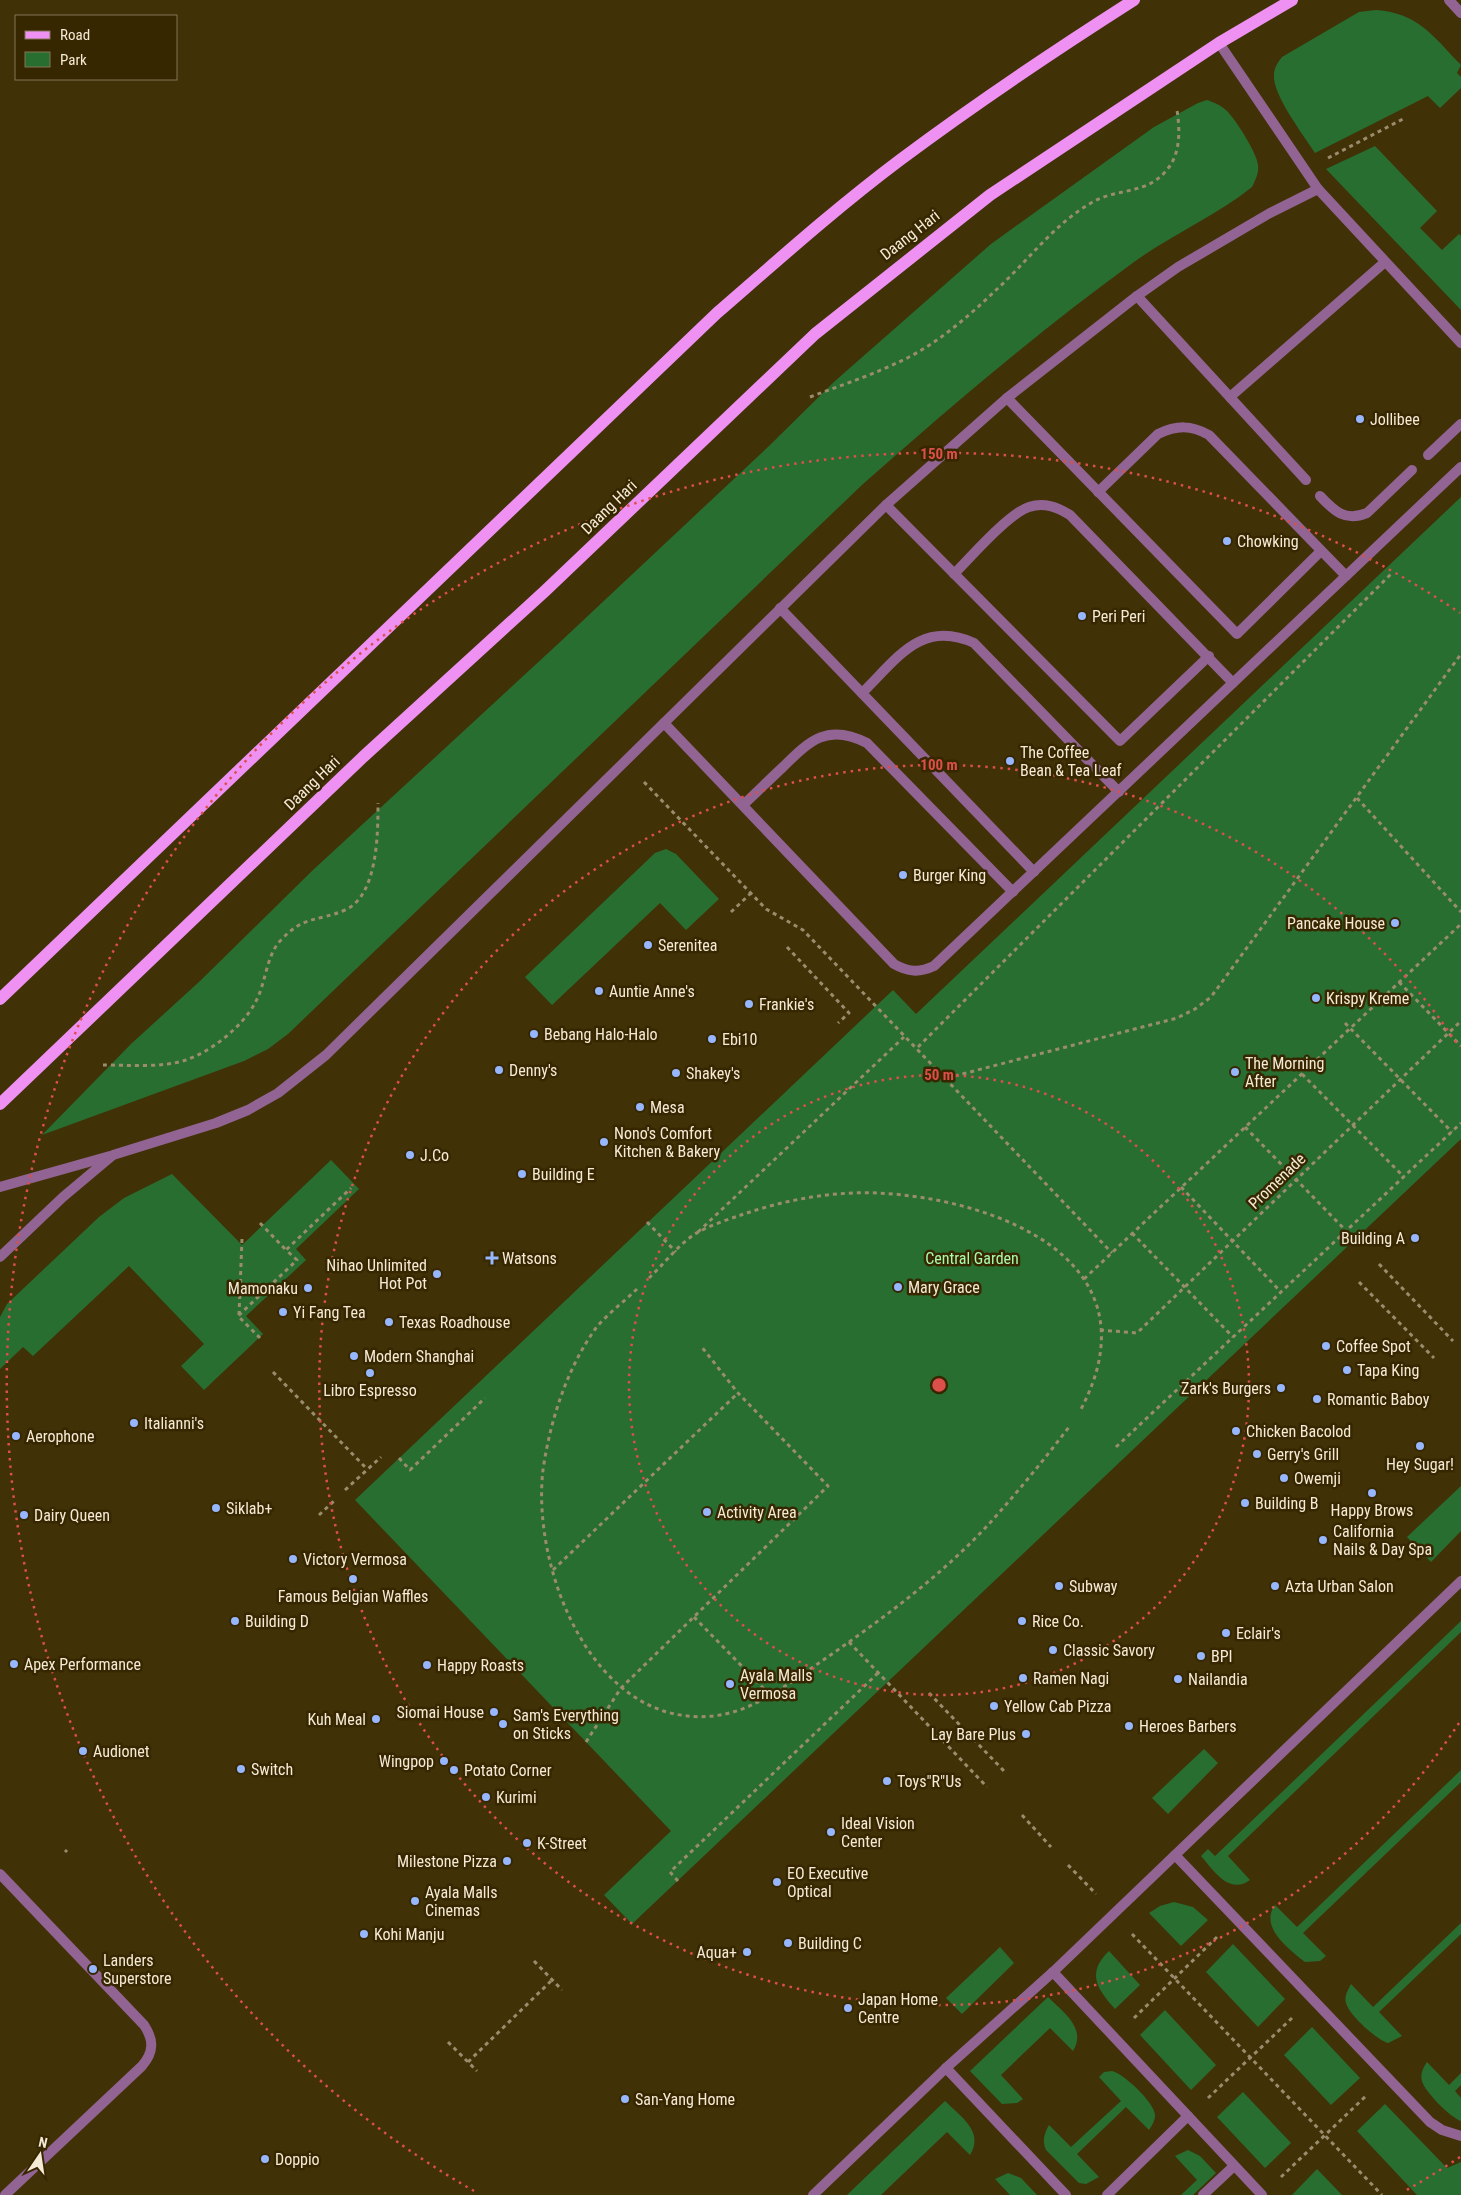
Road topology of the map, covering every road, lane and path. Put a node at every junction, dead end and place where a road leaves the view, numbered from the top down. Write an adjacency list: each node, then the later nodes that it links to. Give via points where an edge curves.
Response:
1 (1134, 0): 47 (main road, via 1038,62 900,160 808,233 723,307)
2 (1292, 0): 5 (main road, Daang Hari)
3 (1449, 0): 4 (lane)
4 (1461, 13)
5 (1219, 42): 8 (lane); 60 (main road, Daang Hari, via 990,195 815,334 545,591 363,757)
6 (1177, 110): 13 (path, via 1179,139 1175,156 1168,170 1155,182 1090,203 951,329 906,358)
7 (1403, 119): 8 (path)
8 (1306, 170): 9 (lane)
9 (1318, 189): 10 (lane); 11 (lane, via 1223,239)
10 (1385, 262): 12 (lane); 14 (lane)
11 (1137, 296): 14 (lane); 15 (lane)
12 (1461, 343)
13 (810, 397)
14 (1230, 397): 20 (lane)
15 (1007, 398): 21 (lane); 23 (lane)
16 (1461, 424): 17 (lane)
17 (1428, 455)
18 (1461, 467): 27 (lane)
19 (1412, 470): 22 (lane, via 1367,514 1341,515)
20 (1306, 480)
21 (1098, 492): 24 (lane, via 1158,434 1170,428 1197,428 1209,435); 24 (lane, via 1237,634)
22 (1320, 496)
23 (886, 505): 26 (lane); 28 (lane)
24 (1321, 551): 27 (lane)
25 (1398, 568): 55 (path)
26 (954, 574): 30 (lane, via 1016,514 1028,507 1057,507 1070,514); 30 (lane, via 1120,741)
27 (1346, 576): 31 (lane)
28 (780, 608): 32 (lane); 33 (lane)
29 (1461, 654): 36 (path)
30 (1208, 656): 31 (lane)
31 (1233, 683): 35 (lane)
32 (862, 693): 35 (lane, via 916,642 930,636 960,636 974,642); 39 (lane)
33 (664, 723): 34 (lane); 38 (lane)
34 (625, 761): 41 (path); 65 (lane, via 326,1055 278,1093 216,1123)
35 (1119, 792): 39 (lane)
36 (1357, 798): 43 (path); 58 (path, via 1211,997 1195,1009 1177,1018)
37 (378, 803): 56 (path, via 374,860 360,897 347,910 307,920 294,927 279,942 255,1003 242,1021 217,1043 186,1060)
38 (743, 805): 40 (lane, via 809,742 824,735 854,736 867,742); 40 (lane, via 894,964 903,969 914,972 934,966)
39 (1034, 872): 40 (lane)
40 (1013, 892)
41 (751, 893): 42 (path); 53 (path, via 766,909 803,930)
42 (731, 912)
43 (1461, 912)
44 (1461, 924): 46 (path)
45 (787, 947): 49 (path, via 849,1013)
46 (1399, 982): 51 (path); 52 (path)
47 (0, 999)
48 (1461, 1021): 52 (path, Promenade)
49 (838, 1023)
50 (1345, 1023): 51 (path)
51 (1350, 1029): 57 (path); 59 (path)
52 (1448, 1033): 54 (path); 59 (path, Promenade)
53 (904, 1037): 55 (path); 75 (path)
54 (1461, 1046)
55 (918, 1047): 58 (path)
56 (103, 1065)
57 (1302, 1074): 62 (path); 63 (path)
58 (947, 1078): 81 (path)
59 (1401, 1080): 62 (path, Promenade); 64 (path)
60 (0, 1104)
61 (1461, 1123): 64 (path)
62 (1353, 1126): 66 (path); 67 (path, Promenade)
63 (1246, 1127): 67 (path); 69 (path)
64 (1452, 1132): 66 (path)
65 (113, 1155): 68 (lane); 82 (lane)
66 (1404, 1177): 73 (path)
67 (1296, 1180): 73 (path); 78 (path, Promenade)
68 (0, 1187)
69 (1182, 1187): 74 (path); 78 (path)
70 (351, 1188): 79 (path)
71 (647, 1222): 80 (path)
72 (260, 1223): 79 (path)
73 (1346, 1231): 77 (path); 89 (path)
74 (1132, 1233): 81 (path); 87 (path)
75 (696, 1234): 80 (path); 85 (path, via 766,1206 802,1199 849,1194 914,1196 943,1200 999,1217 1051,1246 1072,1262)
76 (242, 1239): 90 (path)
77 (1355, 1240)
78 (1233, 1241): 87 (path, Promenade); 89 (path)
79 (286, 1250): 90 (path, via 297,1260)
80 (676, 1252): 84 (path)
81 (1112, 1253): 85 (path)
82 (0, 1257)
83 (1379, 1264): 94 (path)
84 (649, 1278)
85 (1084, 1279): 91 (path, via 1095,1305)
86 (1360, 1282): 96 (path)
87 (1185, 1288): 91 (path, Promenade, via 1137,1333); 92 (path)
88 (637, 1290): 109 (path, via 597,1327 578,1358 552,1428 543,1471 543,1506)
89 (1281, 1292): 92 (path)
90 (238, 1316): 93 (path)
91 (1100, 1330): 100 (path, via 1097,1375)
92 (1233, 1337): 102 (path)
93 (260, 1338)
94 (1453, 1340)
95 (701, 1346): 98 (path)
96 (1434, 1358)
97 (273, 1372): 105 (path)
98 (738, 1393): 109 (path); 111 (path, via 828,1486)
99 (485, 1398): 104 (path, via 410,1470)
100 (1080, 1411)
101 (1069, 1427): 112 (path, via 986,1527 890,1613)
102 (1116, 1447)
103 (381, 1457): 105 (path)
104 (398, 1458)
105 (367, 1469): 106 (path)
106 (345, 1490)
107 (336, 1500): 108 (path)
108 (319, 1515)
109 (553, 1570): 114 (path, via 557,1588 575,1628 598,1664)
110 (1461, 1581): 122 (lane)
111 (694, 1617): 114 (path); 116 (path)
112 (849, 1642): 113 (path); 116 (path)
113 (878, 1673): 119 (path); 125 (path, via 670,1872)
114 (621, 1688): 116 (path, via 651,1707 696,1717 742,1710); 117 (path)
115 (929, 1693): 118 (path)
116 (770, 1695)
117 (586, 1742)
118 (1004, 1771)
119 (987, 1787)
120 (1022, 1814): 121 (path)
121 (1051, 1846)
122 (1175, 1855): 126 (lane); 127 (lane)
123 (1068, 1865): 126 (path)
124 (0, 1874): 146 (lane, via 144,2025 151,2035 152,2046 150,2057)
125 (678, 1881)
126 (1113, 1914): 129 (lane); 130 (path)
127 (1236, 1918): 130 (path); 133 (lane)
128 (534, 1961): 131 (path)
129 (1052, 1972): 134 (lane); 138 (lane)
130 (1175, 1978): 134 (path); 136 (path)
131 (552, 1980): 132 (path); 137 (path)
132 (562, 1990)
133 (1313, 1998): 136 (path); 140 (lane)
134 (1114, 2037): 141 (lane)
135 (448, 2042): 137 (path)
136 (1250, 2057): 141 (path); 142 (path)
137 (468, 2062): 139 (path)
138 (946, 2068): 147 (lane); 148 (lane)
139 (477, 2071)
140 (1388, 2076): 142 (path); 143 (lane, via 1430,2122)
141 (1188, 2116): 144 (lane); 149 (lane)
142 (1325, 2135): 145 (path); 152 (path)
143 (1461, 2136)
144 (1234, 2166): 150 (lane); 151 (lane)
145 (1277, 2182)
146 (5, 2195)
147 (813, 2195)
148 (1066, 2195)
149 (1107, 2195)
150 (1203, 2195)
151 (1262, 2195)
152 (1382, 2195)

